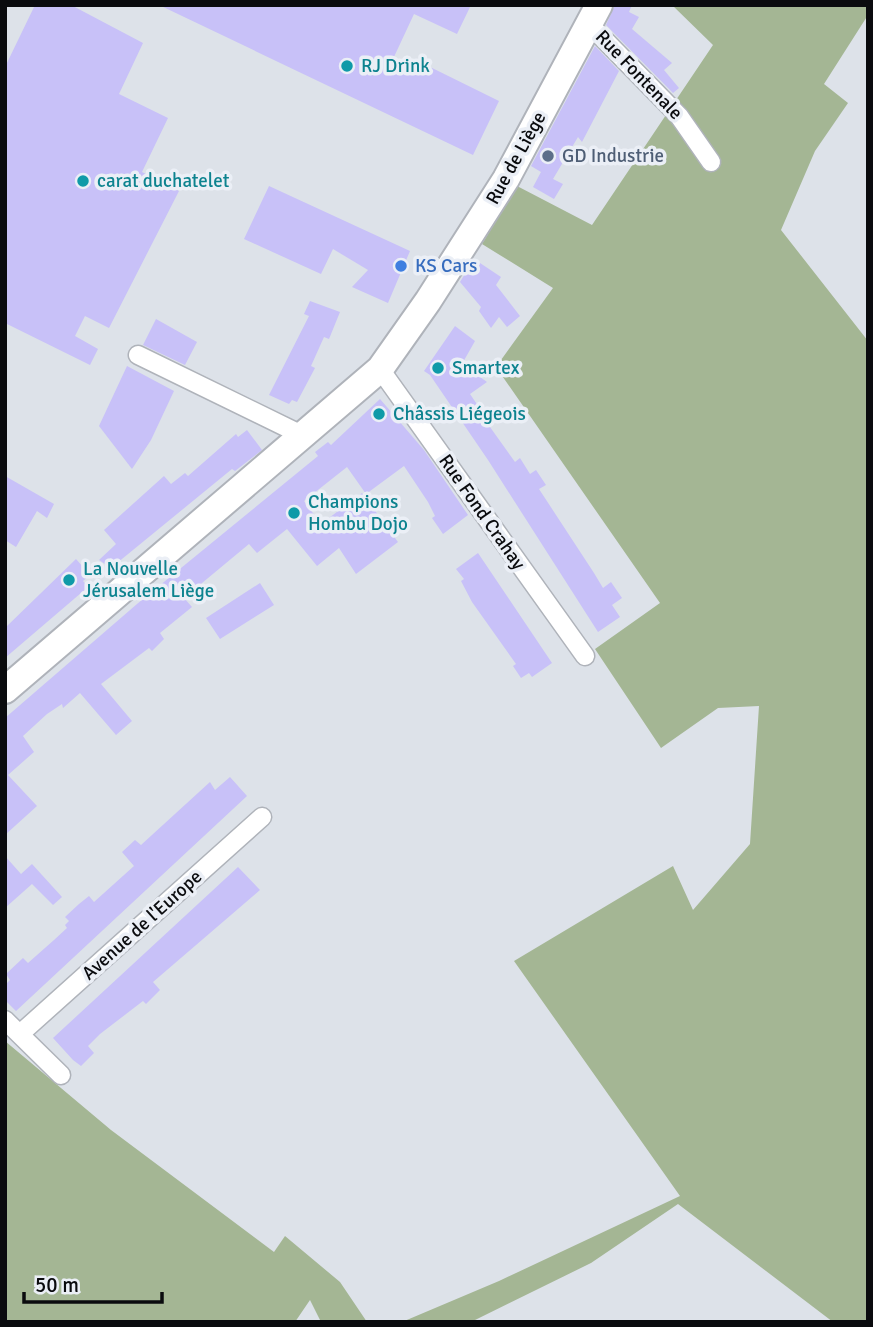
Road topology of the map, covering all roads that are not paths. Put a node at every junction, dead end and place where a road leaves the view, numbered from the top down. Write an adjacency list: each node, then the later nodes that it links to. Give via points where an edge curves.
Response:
1 (594, 14): 2 (street, Rue Fontenale); 4 (main road, Rue de Liège, via 506,179)
2 (711, 162)
3 (138, 355): 5 (street)
4 (380, 369): 5 (main road, Rue de Liège); 6 (street, Rue Fond Crahay)
5 (304, 436): 7 (main road, Rue de Liège)
6 (584, 656)
7 (5, 690)
8 (262, 817): 10 (street, Avenue de l'Europe)
9 (5, 1020): 10 (street)
10 (21, 1033): 11 (street)
11 (61, 1074)

